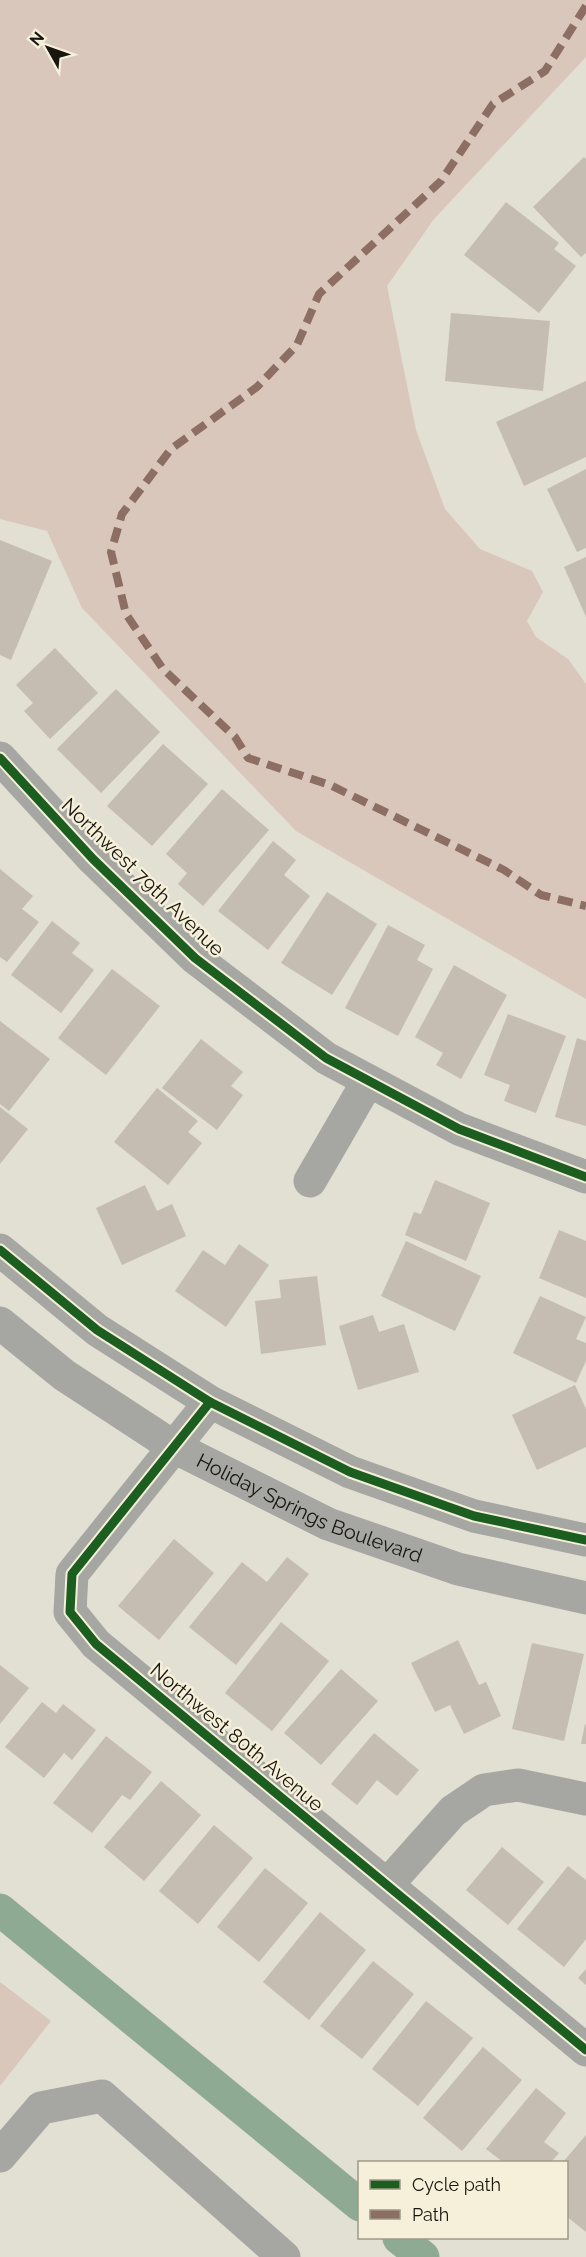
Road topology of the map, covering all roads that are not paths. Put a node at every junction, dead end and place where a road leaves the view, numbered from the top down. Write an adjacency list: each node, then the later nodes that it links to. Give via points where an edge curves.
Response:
1 (0, 758): 2 (street, Northwest 79th Avenue, via 93,859 195,958 326,1058)
2 (368, 1081): 3 (street, Northwest 79th Avenue, via 459,1129); 4 (street)
3 (586, 1177)
4 (310, 1181)
5 (0, 1250): 7 (street, via 97,1330)
6 (0, 1323): 8 (street, Holiday Springs Boulevard, via 64,1375)
7 (210, 1402): 8 (street, Northwest 80th Avenue); 9 (street, via 350,1472 474,1516)
8 (174, 1448): 10 (street, Holiday Springs Boulevard, via 328,1524 458,1569); 12 (street, Northwest 80th Avenue, via 72,1574 70,1612 96,1644)
9 (586, 1540)
10 (586, 1598)
11 (586, 1798): 12 (street, via 518,1785 484,1790 453,1811)
12 (387, 1885): 13 (street, Northwest 80th Avenue)
13 (586, 2050)
14 (0, 2156): 15 (street, via 41,2108 102,2096)
15 (284, 2257)

